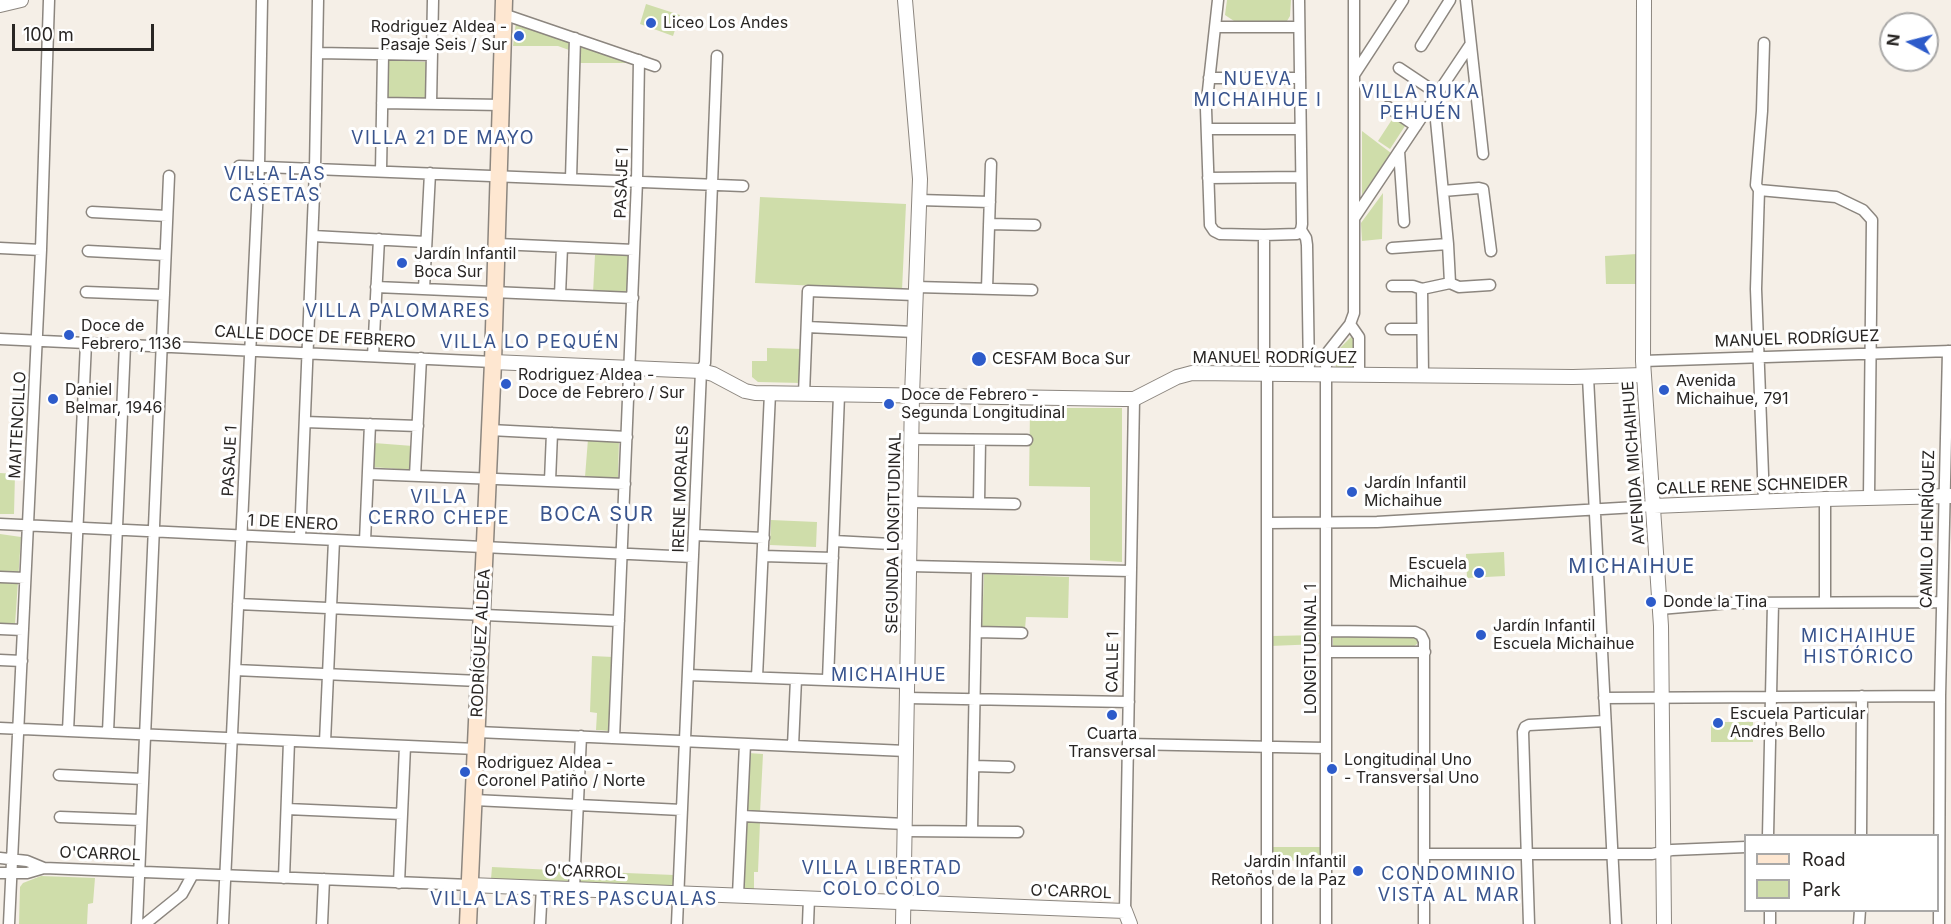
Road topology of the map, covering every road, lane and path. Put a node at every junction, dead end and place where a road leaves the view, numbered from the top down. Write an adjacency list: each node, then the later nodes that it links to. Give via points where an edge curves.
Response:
1 (21, 0): 14 (street)
2 (49, 0): 76 (street, MAITENCILLO)
3 (262, 0): 44 (street, PASAJE 1)
4 (318, 0): 22 (street)
5 (433, 0): 24 (street)
6 (905, 0): 58 (street, SEGUNDA LONGITUDINAL, via 918,138)
7 (1218, 0): 16 (street)
8 (1299, 0): 17 (street)
9 (1354, 0): 29 (street)
10 (1403, 0): 29 (street)
11 (1450, 0): 21 (street)
12 (1466, 0): 20 (street)
13 (1644, 0): 114 (street, AVENIDA MICHAIHUE)
14 (0, 5)
15 (504, 7): 18 (street); 35 (main road, RODRÍGUEZ ALDEA)
16 (1215, 27): 17 (street); 30 (street)
17 (1299, 27): 31 (street)
18 (575, 38): 26 (street); 52 (street)
19 (1764, 43): 56 (street, via 1756,185)
20 (1470, 45): 32 (street); 41 (street)
21 (1421, 46)
22 (317, 53): 23 (street); 45 (street)
23 (383, 55): 24 (street); 33 (street)
24 (432, 56): 34 (street)
25 (717, 56): 54 (street, IRENE MORALES)
26 (639, 60): 27 (street); 53 (street, PASAJE 1)
27 (655, 66)
28 (1399, 68): 32 (street)
29 (1354, 75): 62 (street)
30 (1209, 78): 31 (street); 38 (street)
31 (1300, 78): 39 (street)
32 (1436, 97): 37 (street); 57 (street)
33 (382, 103): 34 (street); 46 (street)
34 (431, 104): 35 (street)
35 (502, 105): 49 (main road, RODRÍGUEZ ALDEA)
36 (1388, 107): 37 (street)
37 (1416, 126): 40 (street)
38 (1207, 129): 39 (street); 51 (street)
39 (1300, 129): 50 (street)
40 (1399, 151): 62 (street); 63 (street)
41 (1483, 154)
42 (991, 164): 59 (street)
43 (239, 166): 44 (street)
44 (259, 166): 45 (street); 105 (street, PASAJE 1)
45 (315, 169): 46 (street); 68 (street)
46 (381, 171): 47 (street)
47 (430, 173): 49 (street); 70 (street)
48 (169, 176): 61 (street)
49 (500, 176): 52 (street); 71 (main road, RODRÍGUEZ ALDEA)
50 (1301, 177): 51 (street); 66 (street)
51 (1208, 178): 67 (street, via 1214,231)
52 (571, 179): 53 (street)
53 (637, 182): 54 (street); 77 (street, PASAJE 1)
54 (712, 184): 55 (street); 116 (street, IRENE MORALES, via 705,363)
55 (743, 186)
56 (1759, 190): 108 (street, via 1832,196 1870,217); 110 (street)
57 (1443, 191): 72 (street); 79 (street, via 1483,189)
58 (919, 200): 59 (street); 89 (street, SEGUNDA LONGITUDINAL)
59 (990, 202): 64 (street)
60 (92, 212): 61 (street)
61 (167, 216): 80 (street)
62 (1354, 218): 95 (street, via 1354,313)
63 (1404, 222)
64 (989, 224): 65 (street); 86 (street)
65 (1035, 225)
66 (1301, 230): 67 (street, via 1294,234); 118 (street, via 1307,245)
67 (1264, 235): 117 (street)
68 (313, 236): 69 (street); 107 (street)
69 (379, 239): 70 (street); 84 (street)
70 (426, 242): 85 (street)
71 (498, 244): 73 (street); 91 (main road, RODRÍGUEZ ALDEA)
72 (1448, 244): 75 (street); 81 (street)
73 (562, 247): 77 (street); 93 (street)
74 (0, 248): 76 (street)
75 (1392, 248)
76 (41, 250): 101 (street, MAITENCILLO)
77 (634, 250): 94 (street, PASAJE 1)
78 (88, 251): 80 (street)
79 (1491, 251)
80 (165, 255): 92 (street)
81 (1450, 283): 82 (street, via 1459,287); 87 (street)
82 (1490, 285)
83 (1392, 286): 87 (street)
84 (376, 287): 85 (street); 109 (street)
85 (424, 289): 91 (street)
86 (987, 289): 88 (street); 89 (street)
87 (1422, 289): 98 (street)
88 (1032, 290)
89 (916, 291): 96 (street, via 808,291); 99 (street, SEGUNDA LONGITUDINAL)
90 (86, 292): 92 (street)
91 (496, 292): 93 (street); 112 (main road, RODRÍGUEZ ALDEA)
92 (164, 295): 104 (street)
93 (560, 295): 94 (street)
94 (633, 298): 113 (street, PASAJE 1)
95 (1350, 324): 115 (street, via 1327,353); 119 (street, via 1359,337)
96 (807, 327): 99 (street); 123 (street)
97 (1392, 329): 98 (street)
98 (1422, 329): 120 (street)
99 (914, 332): 125 (street, SEGUNDA LONGITUDINAL)
100 (0, 339): 101 (street, CALLE DOCE DE FEBRERO)
101 (37, 340): 102 (street, CALLE DOCE DE FEBRERO); 153 (street, MAITENCILLO)
102 (86, 343): 103 (street, CALLE DOCE DE FEBRERO); 154 (street)
103 (124, 345): 104 (street, CALLE DOCE DE FEBRERO); 155 (street)
104 (161, 346): 105 (street, CALLE DOCE DE FEBRERO); 156 (street)
105 (250, 350): 107 (street, CALLE DOCE DE FEBRERO); 158 (street, PASAJE 1)
106 (1949, 351): 108 (street, MANUEL RODRÍGUEZ); 141 (street, CAMILO HENRÍQUEZ)
107 (308, 353): 109 (street, CALLE DOCE DE FEBRERO); 127 (street)
108 (1871, 353): 110 (street, MANUEL RODRÍGUEZ); 142 (street)
109 (373, 356): 111 (street, CALLE DOCE DE FEBRERO)
110 (1759, 357): 114 (street, MANUEL RODRÍGUEZ); 144 (street)
111 (421, 358): 112 (street, CALLE DOCE DE FEBRERO); 129 (street)
112 (494, 362): 113 (street, CALLE DOCE DE FEBRERO); 130 (main road, RODRÍGUEZ ALDEA)
113 (630, 368): 116 (street, CALLE DOCE DE FEBRERO); 132 (street, PASAJE 1)
114 (1644, 368): 121 (street, MANUEL RODRÍGUEZ); 148 (street, AVENIDA MICHAIHUE)
115 (1326, 370): 118 (street, MANUEL RODRÍGUEZ); 119 (street, MANUEL RODRÍGUEZ); 151 (street, LONGITUDINAL 1)
116 (701, 371): 122 (street, MANUEL RODRÍGUEZ, via 745,391); 157 (street, IRENE MORALES)
117 (1265, 373): 118 (street, MANUEL RODRÍGUEZ); 126 (street, MANUEL RODRÍGUEZ, via 1192,373); 150 (street)
118 (1309, 374)
119 (1359, 375): 120 (street, MANUEL RODRÍGUEZ)
120 (1423, 375): 121 (street, MANUEL RODRÍGUEZ)
121 (1588, 377): 149 (street)
122 (770, 393): 123 (street, MANUEL RODRÍGUEZ); 160 (street)
123 (804, 394): 124 (street, MANUEL RODRÍGUEZ)
124 (839, 395): 125 (street, MANUEL RODRÍGUEZ); 163 (street)
125 (912, 396): 126 (street, MANUEL RODRÍGUEZ); 133 (street, SEGUNDA LONGITUDINAL)
126 (1134, 399): 172 (street, CALLE 1)
127 (305, 422): 128 (street); 159 (street)
128 (370, 424): 129 (street); 136 (street)
129 (418, 426): 137 (street)
130 (490, 430): 131 (street); 138 (main road, RODRÍGUEZ ALDEA)
131 (552, 433): 132 (street); 139 (street)
132 (627, 437): 140 (street, PASAJE 1)
133 (912, 439): 134 (street); 145 (street, SEGUNDA LONGITUDINAL)
134 (980, 440): 135 (street); 146 (street)
135 (1027, 440)
136 (368, 474): 137 (street); 162 (street)
137 (416, 476): 138 (street)
138 (488, 478): 139 (street); 165 (main road, RODRÍGUEZ ALDEA)
139 (550, 481): 140 (street)
140 (625, 484): 166 (street, PASAJE 1)
141 (1947, 496): 142 (street, CALLE RENE SCHNEIDER); 176 (street, CAMILO HENRÍQUEZ)
142 (1869, 497): 143 (street, CALLE RENE SCHNEIDER)
143 (1825, 499): 144 (street, CALLE RENE SCHNEIDER); 175 (street)
144 (1764, 501): 148 (street, CALLE RENE SCHNEIDER)
145 (911, 502): 146 (street); 164 (street, SEGUNDA LONGITUDINAL)
146 (979, 503): 147 (street)
147 (1016, 504)
148 (1654, 506): 149 (street, CALLE RENE SCHNEIDER); 180 (street, AVENIDA MICHAIHUE)
149 (1594, 510): 151 (street, CALLE RENE SCHNEIDER); 205 (street)
150 (1267, 523): 151 (street, CALLE RENE SCHNEIDER); 226 (street)
151 (1326, 523): 185 (street, LONGITUDINAL 1)
152 (0, 524): 153 (street, 1 DE ENERO)
153 (28, 526): 154 (street, 1 DE ENERO); 174 (street, MAITENCILLO)
154 (78, 528): 155 (street, 1 DE ENERO); 212 (street)
155 (117, 530): 156 (street, 1 DE ENERO); 213 (street)
156 (153, 532): 158 (street, 1 DE ENERO); 215 (street)
157 (694, 535): 160 (street); 168 (street, IRENE MORALES)
158 (242, 536): 159 (street, 1 DE ENERO); 178 (street, PASAJE 1)
159 (300, 538): 161 (street, 1 DE ENERO)
160 (764, 538): 167 (street)
161 (334, 540): 162 (street, 1 DE ENERO); 179 (street)
162 (365, 541): 165 (street, 1 DE ENERO)
163 (834, 541): 164 (street); 169 (street)
164 (910, 545): 170 (street, SEGUNDA LONGITUDINAL)
165 (485, 547): 166 (street, 1 DE ENERO); 181 (main road, RODRÍGUEZ ALDEA)
166 (622, 554): 168 (street, 1 DE ENERO); 182 (street, PASAJE 1)
167 (763, 556): 169 (street); 195 (street)
168 (693, 557): 194 (street, IRENE MORALES)
169 (833, 558): 197 (street)
170 (910, 566): 171 (street); 199 (street, SEGUNDA LONGITUDINAL)
171 (977, 568): 172 (street); 186 (street)
172 (1131, 571): 207 (street, CALLE 1)
173 (0, 577): 174 (street)
174 (26, 578): 184 (street, MAITENCILLO)
175 (1825, 602): 176 (street); 177 (street)
176 (1942, 602): 202 (street, CAMILO HENRÍQUEZ)
177 (1773, 603): 180 (street); 200 (street)
178 (238, 604): 179 (street); 192 (street, PASAJE 1)
179 (331, 608): 181 (street); 193 (street)
180 (1660, 609): 203 (street, AVENIDA MICHAIHUE)
181 (482, 615): 182 (street); 198 (main road, RODRÍGUEZ ALDEA)
182 (619, 621): 218 (street, PASAJE 1)
183 (0, 629): 184 (street)
184 (23, 630): 191 (street, MAITENCILLO)
185 (1326, 631): 188 (street, LONGITUDINAL 1); 189 (street, via 1414,632 1423,638)
186 (976, 632): 187 (street); 206 (street)
187 (1022, 633)
188 (1326, 652): 189 (street); 227 (street, LONGITUDINAL 1)
189 (1425, 652): 251 (street)
190 (0, 660): 191 (street)
191 (21, 661): 211 (street, MAITENCILLO)
192 (235, 670): 193 (street); 217 (street, PASAJE 1)
193 (328, 674): 198 (street); 221 (street)
194 (688, 675): 195 (street); 220 (street, IRENE MORALES)
195 (757, 677): 196 (street)
196 (796, 679): 197 (street); 225 (street)
197 (828, 680): 199 (street)
198 (479, 681): 214 (main road, RODRÍGUEZ ALDEA)
199 (908, 683): 204 (street, SEGUNDA LONGITUDINAL)
200 (1772, 696): 201 (street); 203 (street); 245 (street)
201 (1863, 696): 202 (street); 246 (street)
202 (1940, 696): 209 (street, CAMILO HENRÍQUEZ)
203 (1662, 697): 205 (street); 250 (street, AVENIDA MICHAIHUE)
204 (907, 698): 206 (street); 229 (street, SEGUNDA LONGITUDINAL)
205 (1604, 698): 208 (street)
206 (975, 699): 207 (street); 230 (street)
207 (1129, 702): 223 (street, CALLE 1)
208 (1605, 720): 252 (street, via 1525,727 1522,737); 253 (street)
209 (1946, 720): 247 (street, CAMILO HENRÍQUEZ)
210 (0, 728): 211 (street)
211 (18, 728): 212 (street); 255 (street, MAITENCILLO)
212 (68, 731): 213 (street)
213 (108, 732): 215 (street)
214 (477, 732): 216 (street); 228 (main road, RODRÍGUEZ ALDEA)
215 (145, 734): 217 (street); 233 (street)
216 (580, 736): 218 (street); 235 (street)
217 (232, 738): 219 (street); 260 (street, PASAJE 1)
218 (614, 738): 220 (street)
219 (290, 741): 221 (street); 236 (street)
220 (685, 741): 222 (street); 237 (street, IRENE MORALES)
221 (325, 742): 224 (street)
222 (745, 744): 225 (street); 239 (street)
223 (1128, 744): 226 (street); 271 (street, CALLE 1)
224 (405, 746): 228 (street); 238 (street)
225 (793, 746): 229 (street)
226 (1267, 747): 227 (street); 282 (street)
227 (1326, 748): 283 (street, LONGITUDINAL 1)
228 (476, 749): 234 (main road, RODRÍGUEZ ALDEA)
229 (906, 751): 242 (street, SEGUNDA LONGITUDINAL)
230 (974, 766): 231 (street); 243 (street)
231 (1009, 767)
232 (59, 775): 233 (street)
233 (143, 779): 241 (street)
234 (474, 800): 235 (street); 264 (main road, RODRÍGUEZ ALDEA)
235 (578, 805): 237 (street); 266 (street)
236 (287, 809): 238 (street); 261 (street)
237 (682, 810): 267 (street, IRENE MORALES)
238 (402, 814): 263 (street)
239 (741, 816): 242 (street); 268 (street)
240 (60, 817): 241 (street)
241 (141, 820): 257 (street)
242 (905, 827): 243 (street); 270 (street, SEGUNDA LONGITUDINAL)
243 (972, 831): 244 (street)
244 (1018, 832)
245 (1768, 834)
246 (1861, 834)
247 (1939, 846): 249 (street); 288 (street, CAMILO HENRÍQUEZ)
248 (1744, 847): 250 (street)
249 (1951, 851)
250 (1663, 852): 253 (street); 287 (street, AVENIDA MICHAIHUE)
251 (1425, 854): 252 (street); 284 (street)
252 (1526, 854): 253 (street); 285 (street)
253 (1611, 854): 286 (street)
254 (0, 858): 255 (street, O'CARROL)
255 (12, 859): 256 (street, O'CARROL); 258 (street, MAITENCILLO)
256 (44, 868): 257 (street, O'CARROL); 258 (street, O'CARROL)
257 (139, 872): 259 (street, O'CARROL); 273 (street)
258 (6, 873): 272 (street, MAITENCILLO)
259 (193, 874): 260 (street, O'CARROL); 274 (street, via 182,894)
260 (226, 875): 261 (street, O'CARROL); 275 (street, PASAJE 1)
261 (284, 878): 262 (street, O'CARROL)
262 (324, 879): 263 (street, O'CARROL); 276 (street)
263 (399, 883): 264 (street, O'CARROL)
264 (470, 885): 265 (street, O'CARROL); 277 (main road, RODRÍGUEZ ALDEA)
265 (542, 887): 266 (street, O'CARROL); 278 (street)
266 (574, 888): 267 (street, O'CARROL)
267 (678, 893): 268 (street, O'CARROL); 279 (street, IRENE MORALES)
268 (738, 895): 269 (street, O'CARROL)
269 (809, 898): 270 (street, O'CARROL); 280 (street)
270 (904, 902): 271 (street, O'CARROL); 281 (street, SEGUNDA LONGITUDINAL)
271 (1127, 917)
272 (9, 924)
273 (137, 924)
274 (145, 924)
275 (224, 924)
276 (322, 924)
277 (468, 924)
278 (540, 924)
279 (677, 924)
280 (808, 924)
281 (903, 924)
282 (1267, 924)
283 (1326, 924)
284 (1424, 924)
285 (1529, 924)
286 (1616, 924)
287 (1664, 924)
288 (1939, 924)

